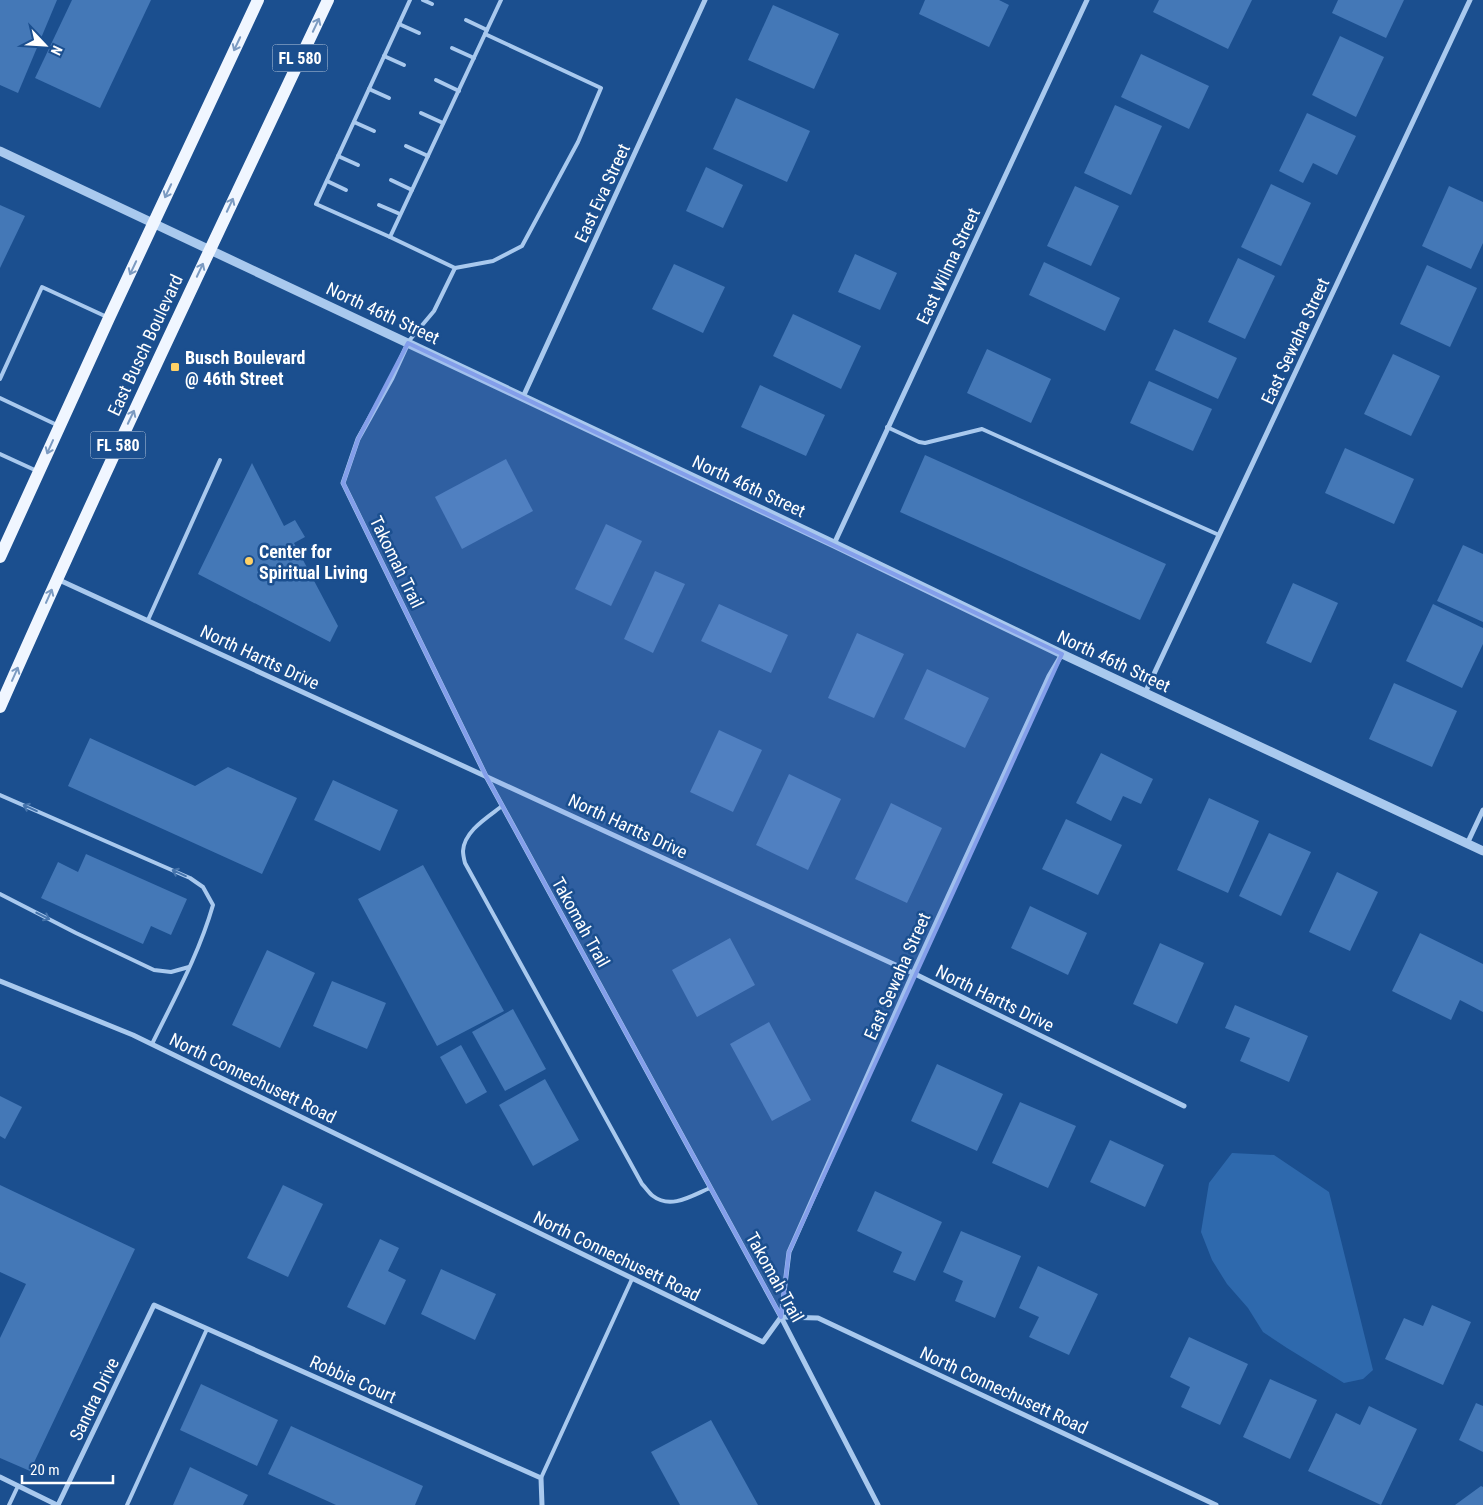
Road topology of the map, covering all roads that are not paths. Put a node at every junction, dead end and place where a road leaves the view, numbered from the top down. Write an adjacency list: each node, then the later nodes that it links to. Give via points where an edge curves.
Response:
1 (258, 0): 37 (main road, one-way to 37)
2 (328, 0): 39 (main road, East Busch Boulevard / FL 580, one-way to 2)
3 (410, 0): 11 (lane)
4 (423, 0): 9 (lane)
5 (500, 0): 12 (lane)
6 (705, 0): 44 (street, East Eva Street)
7 (1087, 0): 47 (street, East Wilma Street)
8 (1470, 0): 51 (street, East Sewaha Street)
9 (432, 4)
10 (466, 20): 12 (lane)
11 (399, 24): 13 (lane); 15 (lane)
12 (486, 32): 16 (lane); 40 (lane, via 601,88 578,142 522,246 493,261)
13 (419, 33)
14 (452, 48): 16 (lane)
15 (384, 56): 17 (lane); 19 (lane)
16 (474, 58): 20 (lane)
17 (404, 65)
18 (436, 80): 20 (lane)
19 (370, 89): 21 (lane); 23 (lane)
20 (459, 91): 24 (lane)
21 (389, 98)
22 (421, 113): 24 (lane)
23 (354, 122): 25 (lane); 28 (lane)
24 (443, 123): 29 (lane)
25 (374, 131)
26 (406, 146): 29 (lane)
27 (0, 151): 37 (street, North 46th Street)
28 (338, 156): 30 (lane); 32 (lane)
29 (428, 156): 34 (lane)
30 (358, 165)
31 (391, 180): 34 (lane)
32 (327, 181): 33 (lane); 38 (lane, via 316,204)
33 (346, 190)
34 (412, 190): 36 (lane)
35 (379, 205): 36 (lane)
36 (400, 214): 38 (lane)
37 (153, 223): 39 (street, North 46th Street); 41 (main road, one-way to 41)
38 (390, 237): 40 (lane)
39 (209, 249): 42 (street, North 46th Street); 54 (main road, East Busch Boulevard / FL 580, one-way to 39)
40 (454, 268): 42 (lane, via 434,311)
41 (109, 318): 43 (lane, via 42,287); 46 (main road)
42 (408, 342): 44 (street, North 46th Street); 59 (street, Takomah Trail, via 358,439 343,483)
43 (0, 378)
44 (523, 397): 52 (street, North 46th Street)
45 (0, 398): 46 (lane)
46 (60, 426): 50 (main road, one-way to 50)
47 (888, 427): 51 (lane, via 925,443 982,429); 52 (street, East Wilma Street)
48 (0, 454): 50 (lane)
49 (220, 460): 55 (lane)
50 (39, 472): 53 (main road)
51 (1219, 535): 57 (street, East Sewaha Street)
52 (834, 544): 56 (street, North 46th Street)
53 (0, 557)
54 (57, 578): 55 (street, North Hartts Drive); 58 (main road, East Busch Boulevard / FL 580, one-way to 54)
55 (148, 620): 59 (street, North Hartts Drive)
56 (1062, 654): 57 (street, North 46th Street); 67 (street, East Sewaha Street)
57 (1145, 693): 63 (street, North 46th Street)
58 (0, 707)
59 (486, 776): 61 (street, Takomah Trail); 67 (street, North Hartts Drive)
60 (0, 795): 66 (lane, one-way to 60, via 202,942 213,906 203,887 190,878)
61 (502, 806): 71 (street, Takomah Trail); 71 (lane, via 468,835 463,850 465,863 642,1184 654,1197 666,1202 675,1202)
62 (1483, 810): 63 (street)
63 (1467, 844): 64 (street, North 46th Street)
64 (1483, 851)
65 (0, 894): 66 (lane, one-way to 66, via 154,970 171,972)
66 (189, 967): 69 (lane)
67 (913, 973): 70 (street, North Hartts Drive); 74 (street, East Sewaha Street, via 789,1252)
68 (0, 981): 69 (street, North Connechusett Road)
69 (152, 1044): 72 (street, North Connechusett Road)
70 (1184, 1106)
71 (710, 1188): 74 (street, Takomah Trail)
72 (632, 1278): 74 (street, North Connechusett Road, via 763,1342); 77 (lane)
73 (154, 1305): 75 (street, Robbie Court); 80 (street, Sandra Drive)
74 (781, 1317): 83 (street, Takomah Trail); 84 (street, North Connechusett Road, via 818,1318)
75 (208, 1329): 77 (street, Robbie Court); 81 (lane)
76 (0, 1478): 78 (street, Sandra Drive)
77 (542, 1478): 82 (street)
78 (18, 1486): 79 (lane); 80 (street, Sandra Drive)
79 (9, 1505)
80 (58, 1505)
81 (127, 1505)
82 (542, 1505)
83 (878, 1505)
84 (1216, 1505)

